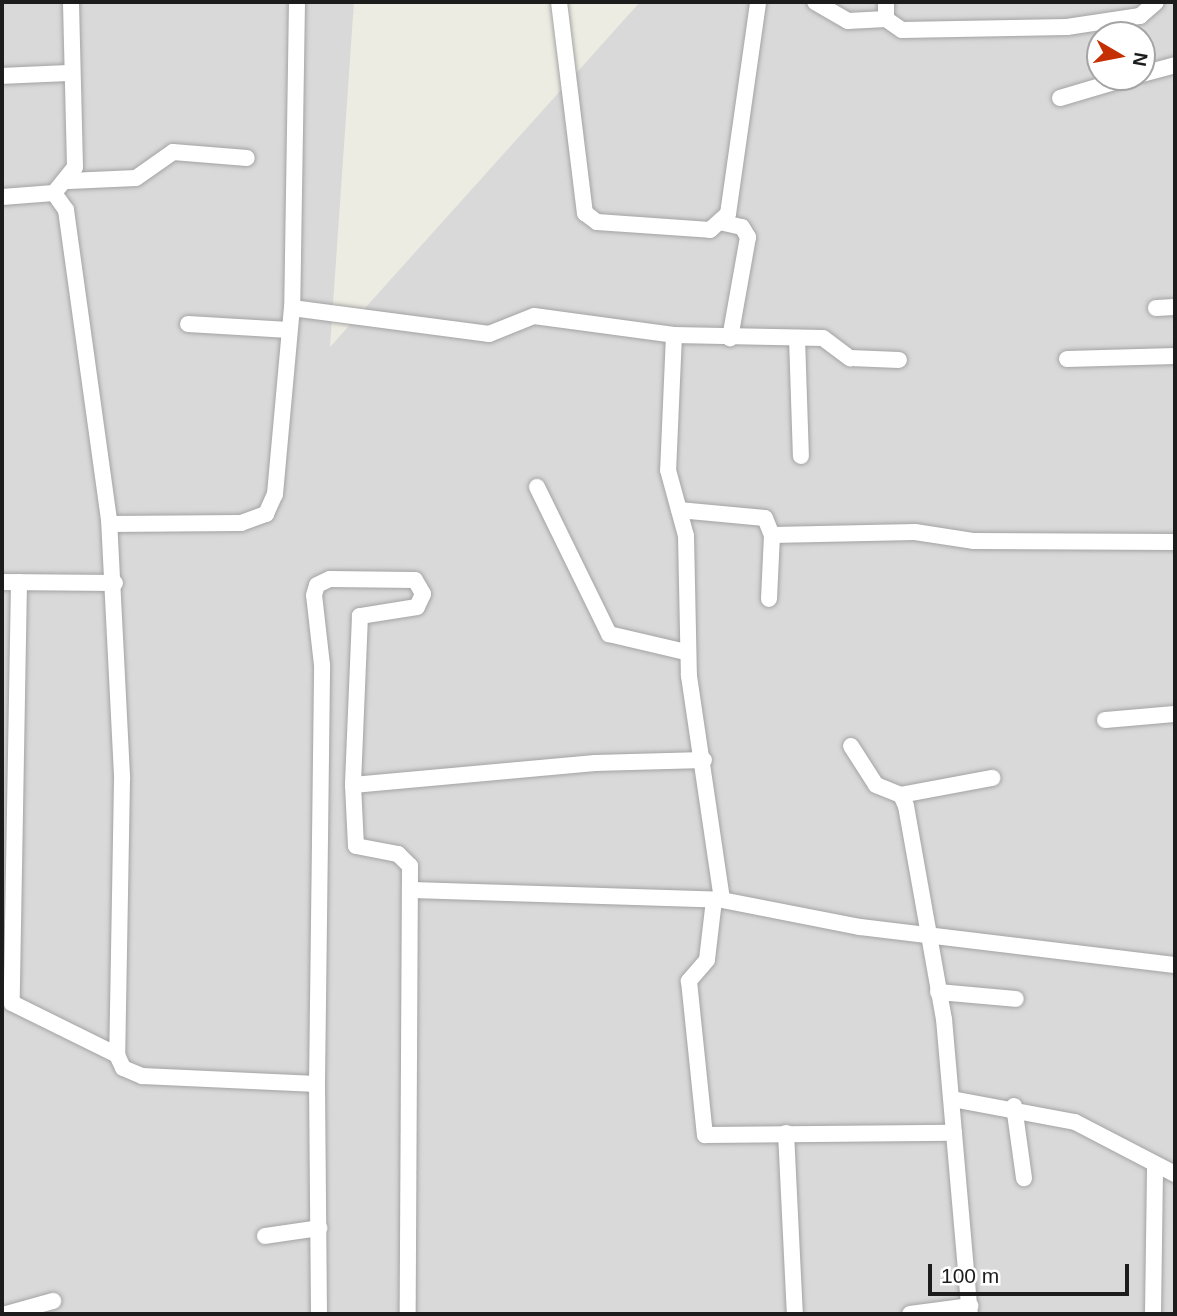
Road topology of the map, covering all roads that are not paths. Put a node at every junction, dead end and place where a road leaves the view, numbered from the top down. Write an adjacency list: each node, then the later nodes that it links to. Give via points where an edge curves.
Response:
1 (71, 2): 11 (street)
2 (297, 2): 21 (street)
3 (559, 2): 19 (street, via 585,214 597,222 710,230)
4 (758, 2): 19 (street)
5 (815, 2): 8 (street, via 848,21)
6 (886, 2): 8 (street)
7 (1156, 2): 8 (street, via 1140,16 1067,27 902,30)
8 (886, 19)
9 (1175, 65): 10 (street)
10 (1156, 70)
11 (72, 73): 12 (street); 16 (street, via 75,167)
12 (2, 76)
13 (1086, 90): 14 (street)
14 (1060, 98)
15 (247, 158): 16 (street, via 173,152 136,178)
16 (69, 181): 17 (street)
17 (54, 193): 18 (street); 34 (street, via 66,210)
18 (2, 197)
19 (723, 223): 26 (street, via 742,227 748,237)
20 (1175, 307): 22 (street)
21 (292, 308): 24 (street); 25 (street, via 489,334 534,316)
22 (1156, 308)
23 (188, 324): 24 (street)
24 (289, 330): 34 (street, via 275,494 266,514 241,523)
25 (674, 335): 26 (street); 33 (street, via 668,470)
26 (730, 338): 27 (street)
27 (797, 338): 30 (street, via 823,338 850,358); 31 (street)
28 (1175, 356): 29 (street)
29 (1067, 359)
30 (899, 360)
31 (802, 456)
32 (537, 487): 41 (street, via 609,634)
33 (679, 510): 35 (street, via 757,515 765,518); 41 (street, via 688,565)
34 (110, 524): 39 (street)
35 (772, 535): 36 (street, via 915,533 974,541); 40 (street)
36 (1175, 542)
37 (2, 582): 38 (street)
38 (19, 582): 39 (street); 44 (street)
39 (115, 583): 56 (street, via 122,780)
40 (769, 599)
41 (686, 652): 46 (street)
42 (1175, 714): 43 (street)
43 (1105, 720)
44 (9, 740): 56 (street, via 12,1003)
45 (851, 746): 49 (street, via 876,785)
46 (704, 760): 48 (street, via 595,763); 51 (street)
47 (992, 778): 49 (street)
48 (353, 785): 50 (street, via 356,846 406,858); 57 (street, via 360,616 417,607 423,594 415,580 330,579 317,585 314,595 322,665)
49 (901, 795): 52 (street)
50 (412, 890): 51 (street); 71 (street)
51 (718, 900): 52 (street, via 860,927); 60 (street, via 707,960 690,978 702,1129 712,1137)
52 (928, 932): 53 (street); 54 (street)
53 (1175, 965)
54 (939, 992): 55 (street); 58 (street)
55 (1016, 999)
56 (117, 1055): 57 (street, via 123,1068 142,1076)
57 (317, 1084): 65 (street)
58 (952, 1099): 59 (street); 61 (street)
59 (1014, 1107): 62 (street, via 1088,1127); 64 (street)
60 (786, 1133): 61 (street); 72 (street)
61 (954, 1133): 68 (street)
62 (1155, 1166): 63 (street); 74 (street)
63 (1175, 1174)
64 (1024, 1178)
65 (319, 1228): 66 (street); 70 (street)
66 (265, 1236)
67 (53, 1301): 69 (street)
68 (970, 1310): 73 (street)
69 (6, 1314)
70 (318, 1314)
71 (408, 1314)
72 (795, 1314)
73 (910, 1314)
74 (1153, 1314)

